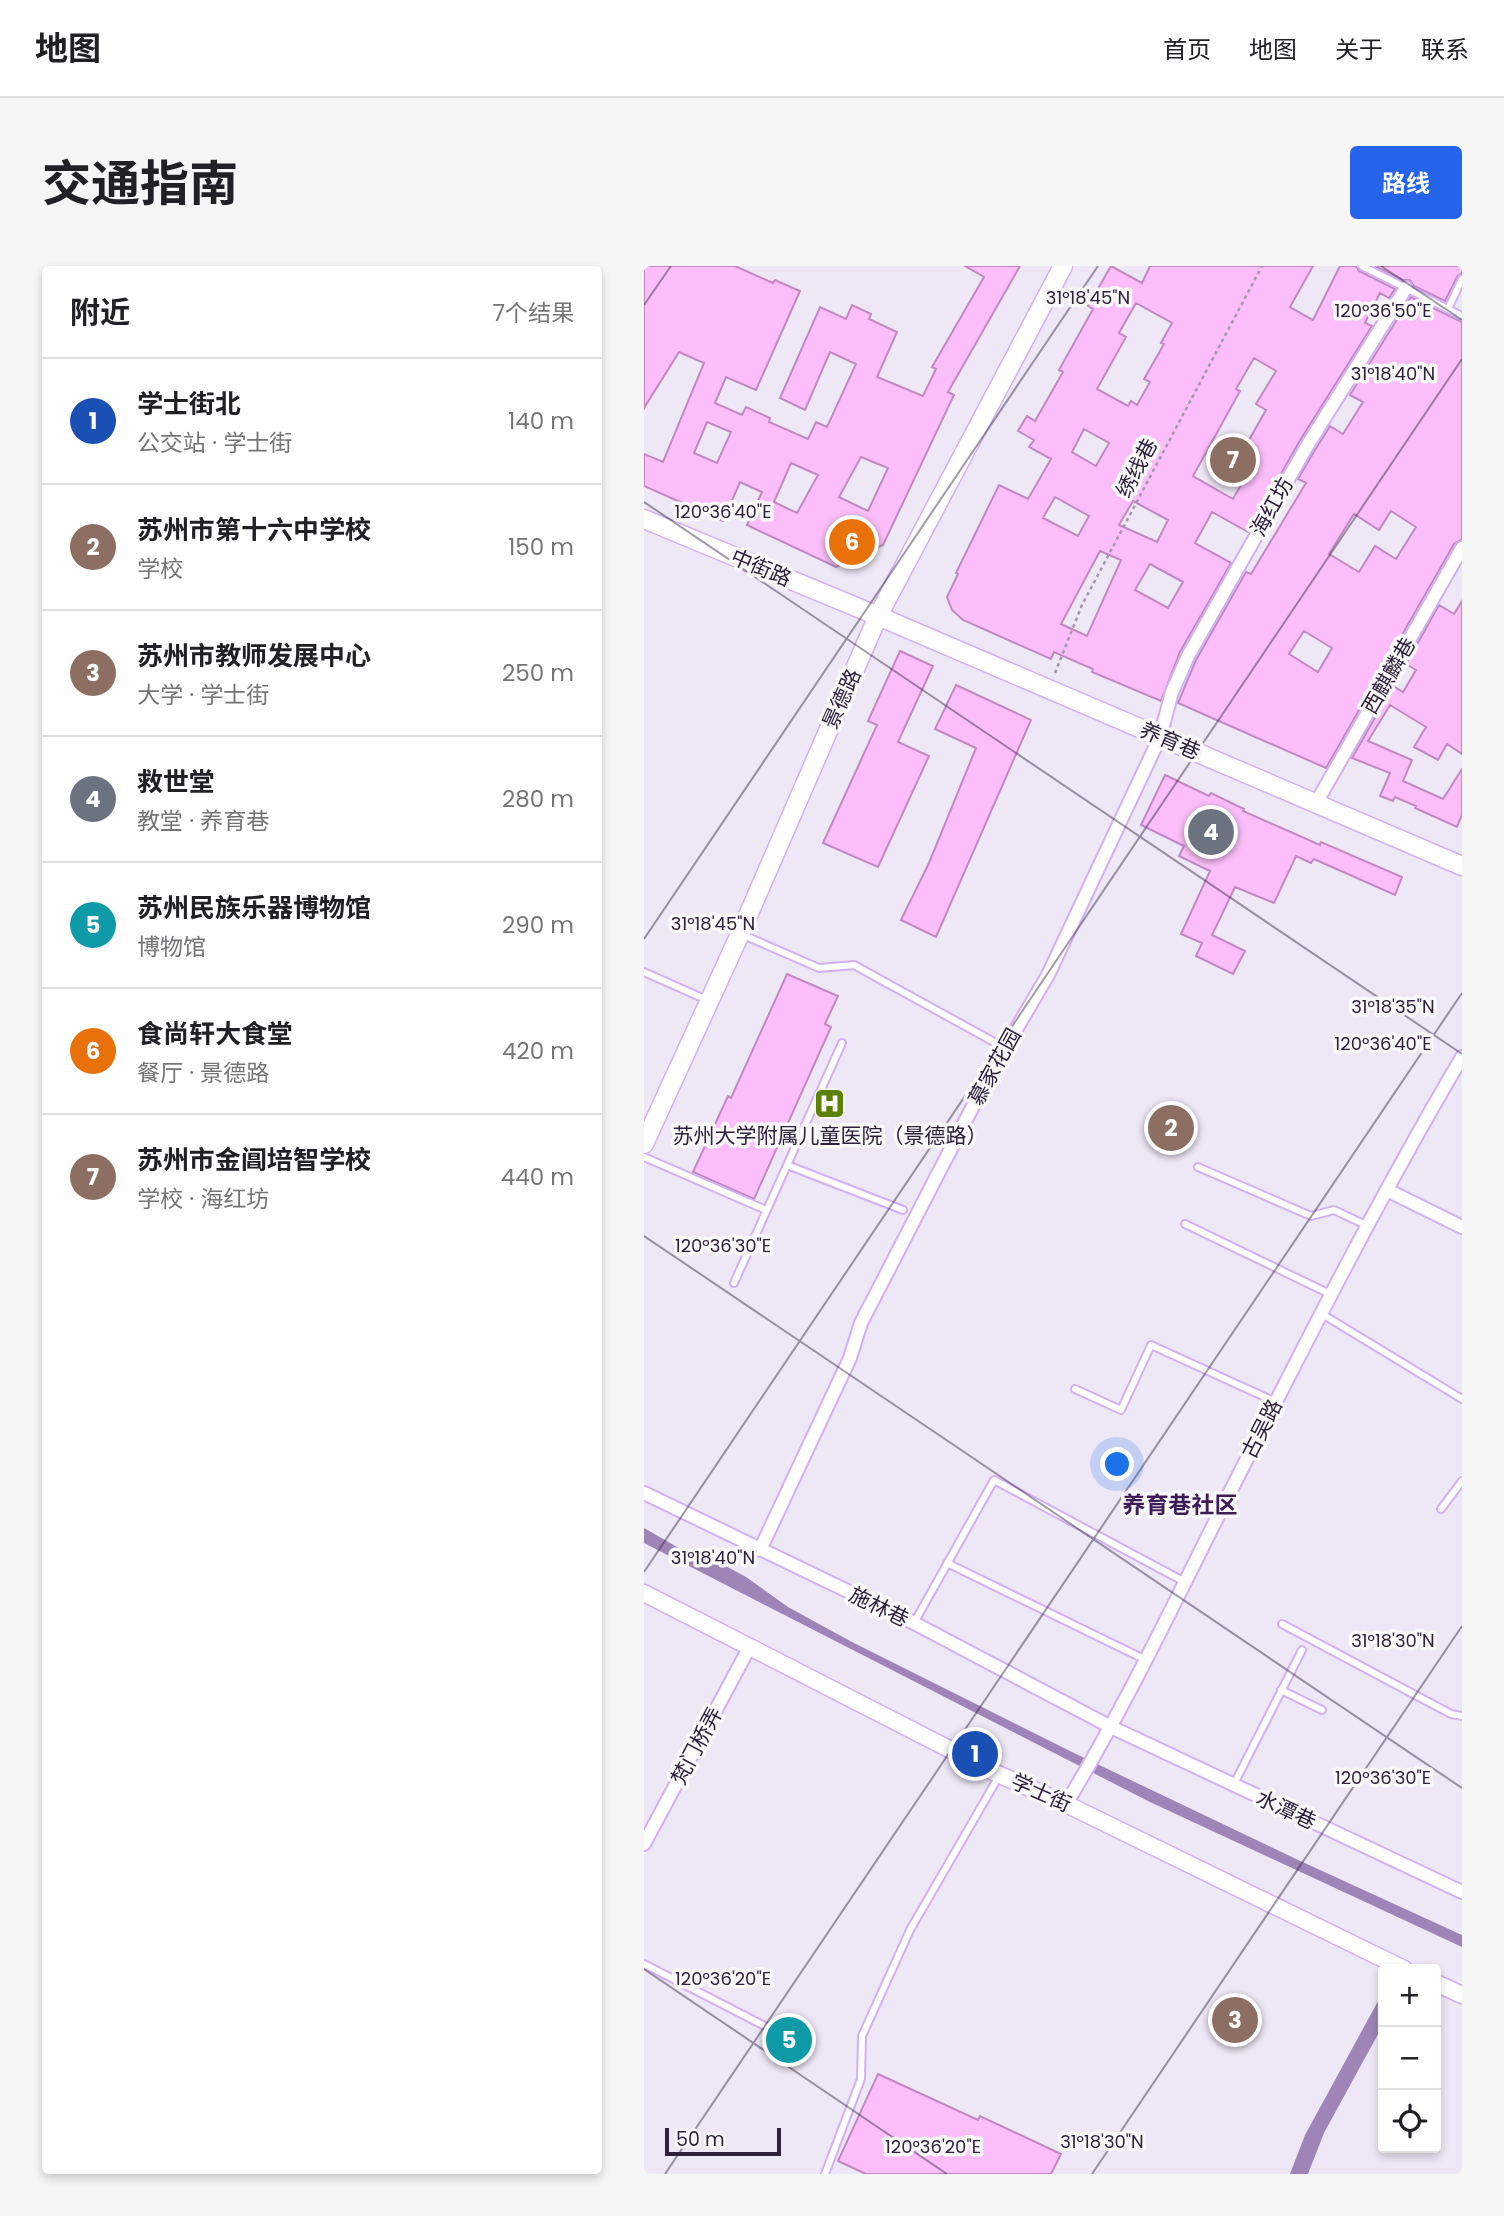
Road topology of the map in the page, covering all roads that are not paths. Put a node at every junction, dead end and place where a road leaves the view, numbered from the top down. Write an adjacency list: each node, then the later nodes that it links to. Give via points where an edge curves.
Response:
1 (1063, 266): 9 (main road, 景德路)
2 (1362, 266): 4 (lane)
3 (1462, 279): 5 (lane)
4 (1406, 288): 5 (lane); 10 (street, 海红坊, via 1307,446 1188,656)
5 (1448, 309): 6 (lane)
6 (1462, 316)
7 (644, 519): 9 (main road, 中街路)
8 (1462, 548): 11 (street, 西麒麟巷)
9 (878, 616): 10 (main road, 养育巷); 13 (main road, 景德路)
10 (1160, 737): 11 (main road, 养育巷); 17 (street, 慕家花园, via 1048,975)
11 (1316, 803): 12 (main road, 养育巷)
12 (1462, 866)
13 (740, 934): 15 (main road, 景德路); 17 (lane, via 819,968 854,965)
14 (644, 972): 15 (lane)
15 (709, 1001): 19 (main road, 景德路)
16 (842, 1043): 21 (lane)
17 (1005, 1048): 38 (street, 慕家花园, via 861,1323 850,1358)
18 (1462, 1057): 23 (street, 古吴路)
19 (644, 1144)
20 (644, 1157): 24 (lane)
21 (787, 1165): 24 (lane); 25 (lane)
22 (1198, 1167): 27 (lane, via 1311,1216 1334,1210)
23 (1387, 1189): 27 (street, 古吴路); 28 (street)
24 (766, 1210): 29 (lane)
25 (903, 1210)
26 (1185, 1224): 30 (lane)
27 (1368, 1226): 30 (street, 古吴路)
28 (1462, 1227)
29 (734, 1283)
30 (1332, 1295): 31 (street, 古吴路)
31 (1322, 1314): 33 (lane); 34 (street, 古吴路)
32 (1075, 1389): 34 (lane, via 1121,1410 1151,1345)
33 (1462, 1399)
34 (1276, 1402): 40 (street, 古吴路)
35 (1462, 1481): 37 (lane)
36 (644, 1493): 38 (street, 施林巷)
37 (1441, 1509)
38 (760, 1550): 42 (street, 施林巷)
39 (947, 1563): 40 (lane, via 994,1480); 42 (lane); 46 (lane)
40 (1185, 1582): 46 (street, 古吴路)
41 (644, 1593): 44 (street, 学士街)
42 (914, 1623): 50 (street, 施林巷)
43 (1282, 1624): 49 (lane, via 1451,1714)
44 (749, 1648): 51 (street, 学士街); 54 (street, 梵门桥弄)
45 (1302, 1650): 47 (lane)
46 (1146, 1660): 50 (street, 古吴路)
47 (1281, 1690): 48 (lane); 52 (lane)
48 (1322, 1710)
49 (1461, 1713)
50 (1111, 1727): 52 (street, 水潭巷); 53 (street, 古吴路)
51 (1000, 1775): 53 (street, 学士街); 61 (lane, via 910,1930 862,2036 861,2079)
52 (1233, 1786): 55 (street, 水潭巷)
53 (1066, 1804): 57 (street, 学士街)
54 (644, 1844)
55 (1462, 1892)
56 (644, 1964): 60 (lane)
57 (1394, 1964)
58 (1441, 1985): 59 (street)
59 (1462, 1995)
60 (792, 2040)
61 (825, 2174)

